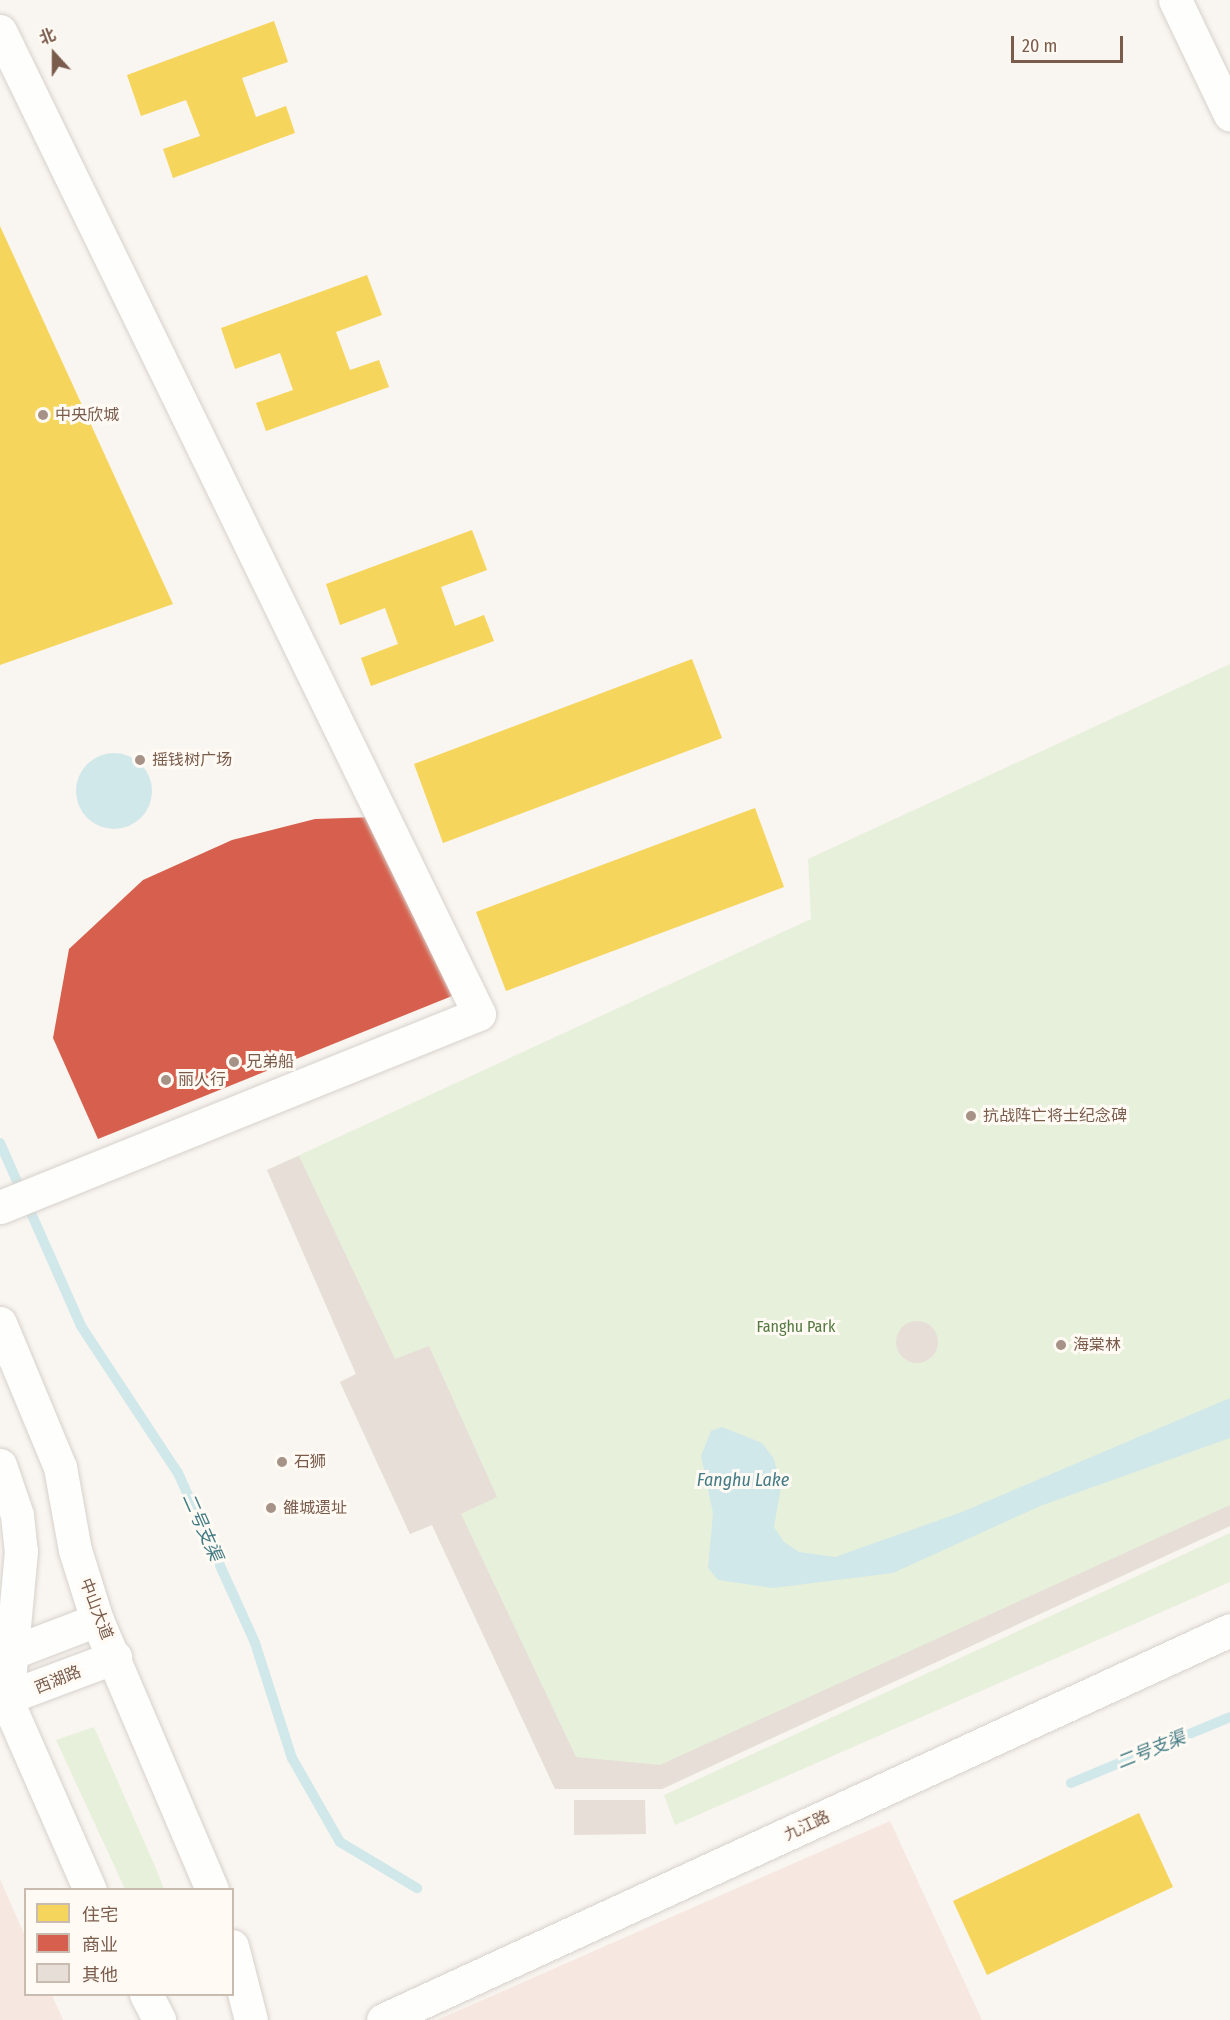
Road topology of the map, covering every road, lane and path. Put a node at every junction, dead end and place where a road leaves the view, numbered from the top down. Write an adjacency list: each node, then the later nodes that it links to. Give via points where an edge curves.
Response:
1 (1175, 0): 3 (street)
2 (0, 31): 4 (street, via 479,1014)
3 (1230, 115)
4 (16, 1200)
5 (0, 1323): 7 (street, 中山大道, via 60,1467 75,1550)
6 (0, 1465): 9 (street, via 17,1515 21,1551)
7 (97, 1620): 9 (street); 10 (street, 中山大道)
8 (1230, 1630): 18 (street, 九江路)
9 (5, 1657): 11 (street)
10 (115, 1657): 11 (street, 西湖路); 13 (street, 中山大道)
11 (3, 1700): 12 (street)
12 (89, 1888)
13 (211, 1888)
14 (234, 1954): 17 (street)
15 (147, 1996): 16 (street)
16 (159, 2020)
17 (251, 2020)
18 (382, 2020)

